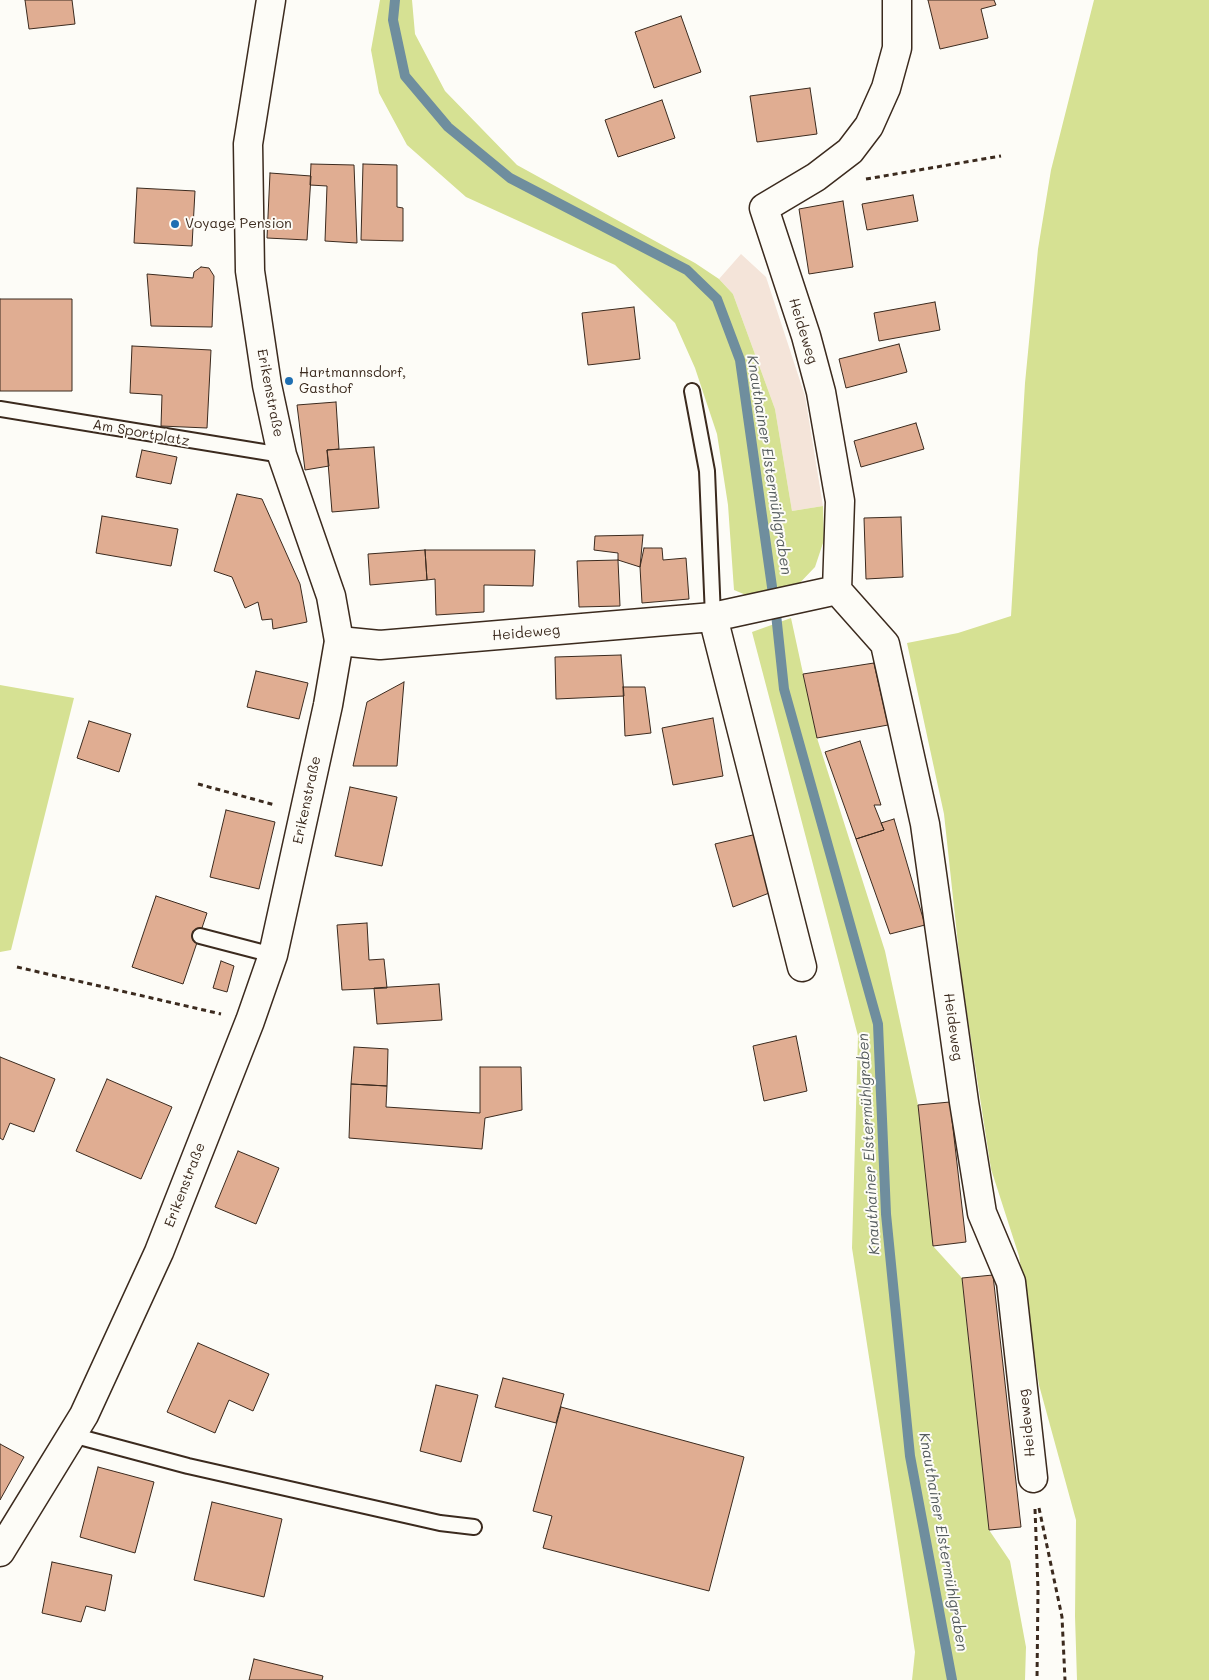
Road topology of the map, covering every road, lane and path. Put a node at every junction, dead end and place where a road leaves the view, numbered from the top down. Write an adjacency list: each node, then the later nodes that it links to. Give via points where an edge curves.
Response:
1 (271, 0): 7 (street, Erikenstraße, via 248,144 250,271 267,385)
2 (898, 0): 8 (street, Heideweg, via 897,48 886,88 869,126 850,151 816,177 764,208 821,392 840,501)
3 (1001, 156): 4 (path)
4 (864, 179)
5 (692, 392): 9 (lane, via 707,471)
6 (0, 409): 7 (lane, Am Sportplatz)
7 (282, 455): 10 (street, Erikenstraße, via 331,596)
8 (837, 590): 9 (street, Heideweg); 19 (street, Heideweg, via 885,644 922,808 982,1213 1011,1282)
9 (713, 617): 10 (street, Heideweg, via 380,645); 16 (street)
10 (339, 642): 12 (street, Erikenstraße)
11 (198, 784): 12 (path)
12 (304, 812): 14 (street, Erikenstraße)
13 (200, 936): 14 (lane)
14 (274, 955): 17 (street, Erikenstraße)
15 (17, 967): 17 (path)
16 (802, 967)
17 (250, 1021): 18 (street, Erikenstraße, via 159,1252)
18 (72, 1435): 20 (lane, via 215,1472 440,1523); 21 (street, Erikenstraße)
19 (1033, 1478): 22 (path, via 1038,1589); 23 (path, via 1062,1617)
20 (474, 1527)
21 (2, 1544)
22 (1037, 1680)
23 (1065, 1680)

